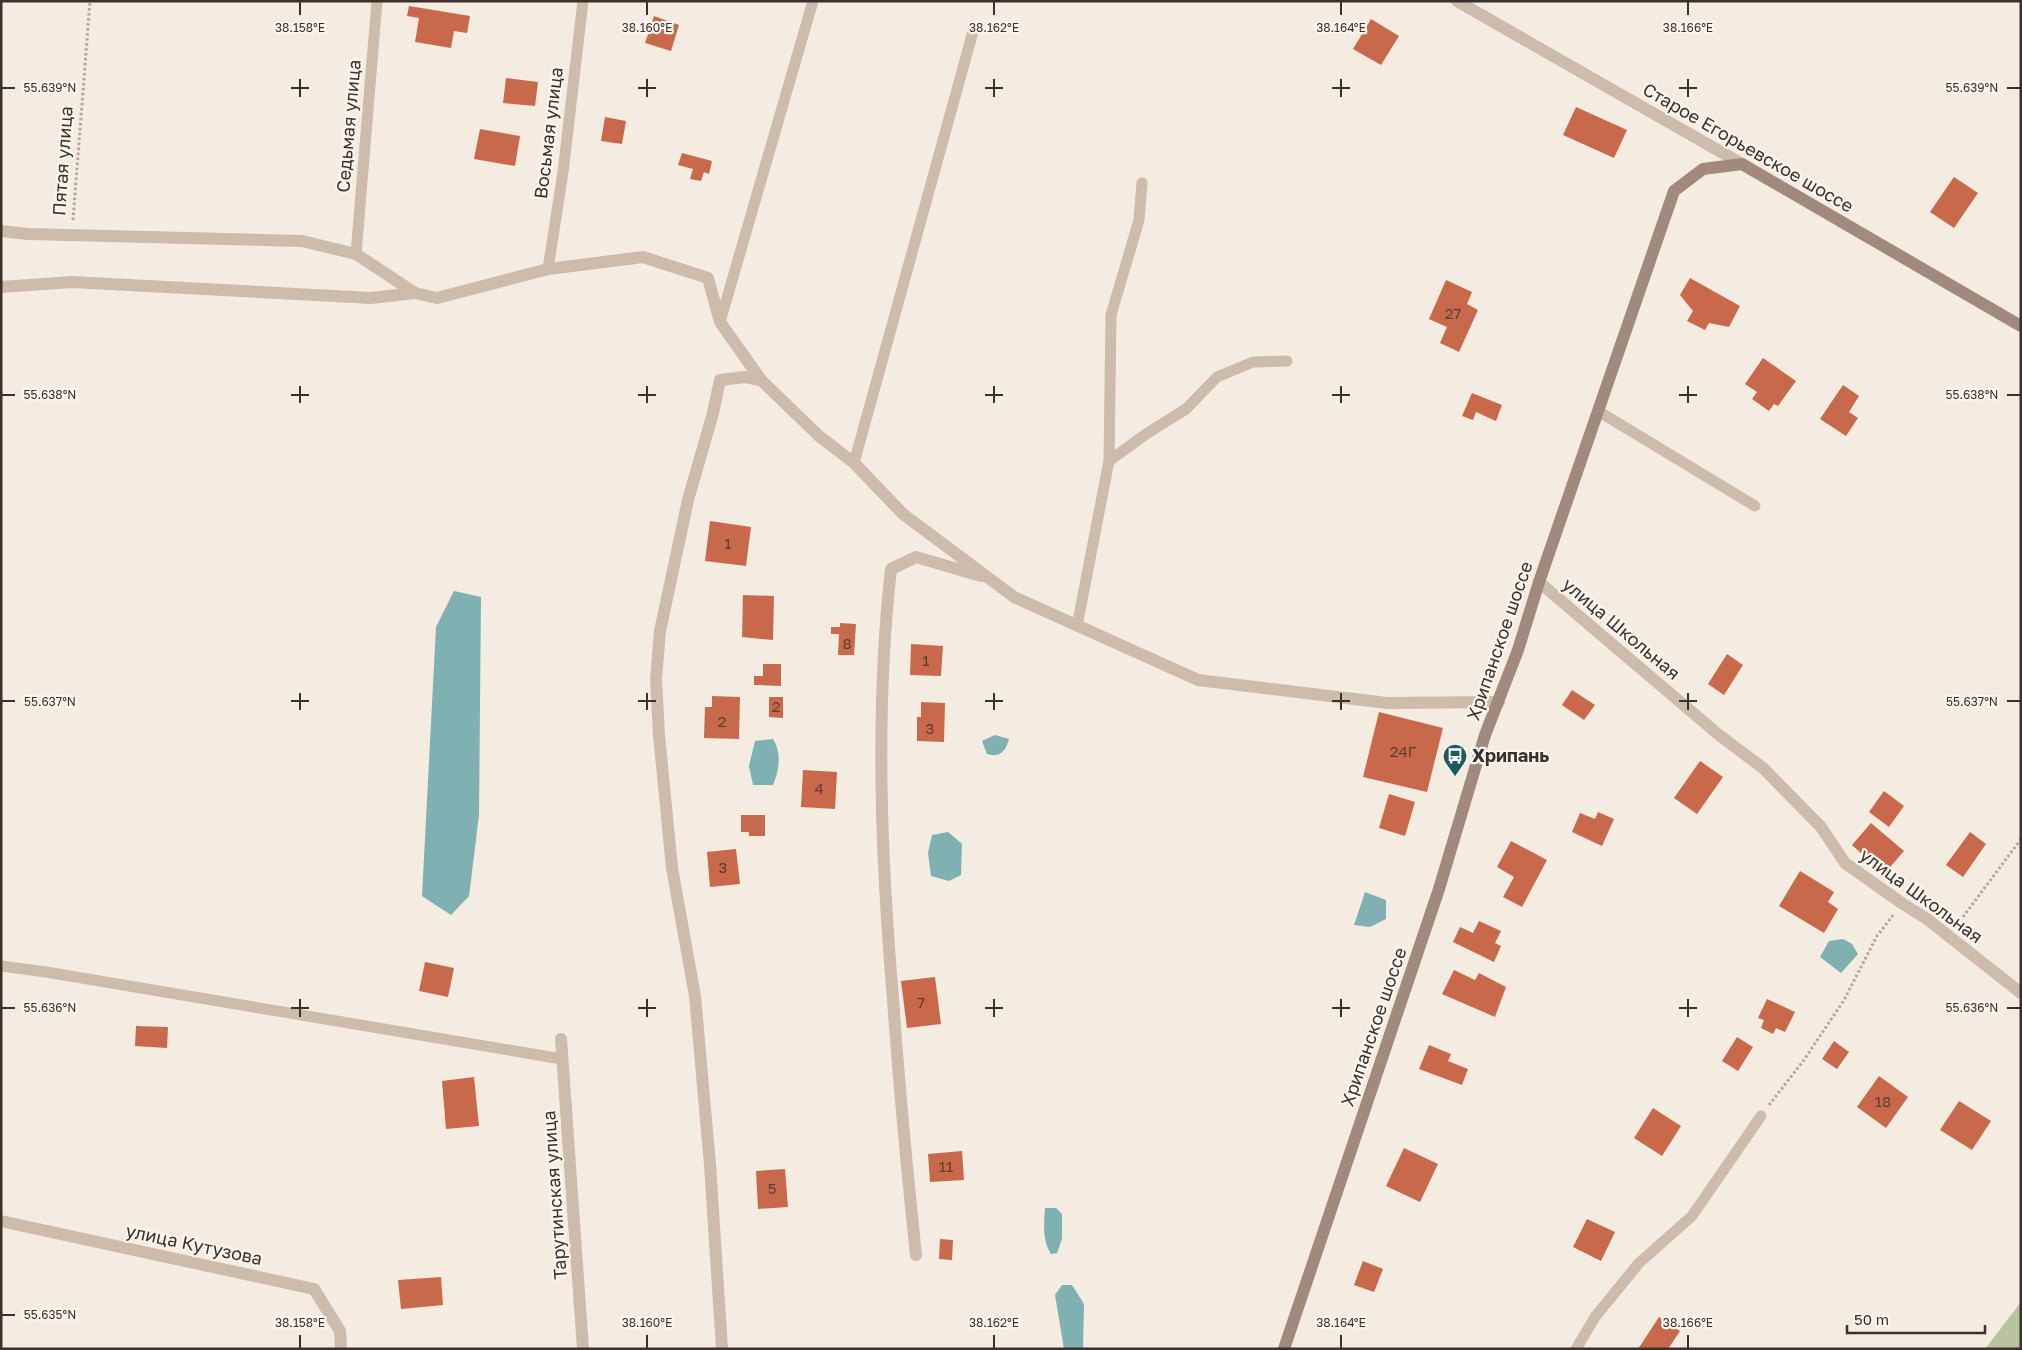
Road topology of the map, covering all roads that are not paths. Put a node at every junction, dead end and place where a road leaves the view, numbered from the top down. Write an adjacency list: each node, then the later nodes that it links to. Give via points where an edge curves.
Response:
1 (377, 1): 9 (lane, Седьмая улица)
2 (583, 1): 10 (lane, Восьмая улица)
3 (813, 1): 13 (lane)
4 (1458, 1): 6 (street, Старое Егорьевское шоссе)
5 (974, 28): 19 (lane)
6 (1742, 164): 14 (main road, Старое Егорьевское шоссе); 17 (main road, Хрипанское шоссе, via 1703,169 1674,191)
7 (1142, 183): 18 (lane, via 1139,220 1111,315)
8 (1, 231): 9 (street, via 302,241)
9 (356, 254): 12 (street)
10 (548, 269): 12 (street, via 437,298); 13 (street, via 642,257 708,278)
11 (1, 287): 12 (street, via 72,282 370,298)
12 (415, 293)
13 (720, 322): 16 (street)
14 (2021, 326)
15 (1287, 361): 18 (lane, via 1253,362 1217,378 1186,409)
16 (760, 380): 19 (street, via 819,436); 34 (street, via 720,380 688,500 662,621 656,679 672,868 695,996)
17 (1598, 411): 20 (lane); 22 (main road, Хрипанское шоссе)
18 (1109, 461): 23 (lane)
19 (854, 463): 21 (street, via 904,514)
20 (1755, 506)
21 (988, 578): 23 (street, via 1014,597); 31 (street, via 916,557 891,569 884,628 881,770 886,910)
22 (1539, 582): 24 (main road, Хрипанское шоссе); 26 (street, улица Школьная, via 1763,768 1821,827 1845,863 1927,919)
23 (1077, 626): 24 (street, via 1198,680 1387,703)
24 (1499, 702): 35 (main road, Хрипанское шоссе, via 1485,736 1439,889)
25 (1, 966): 28 (lane)
26 (2021, 993)
27 (561, 1039): 28 (street, Тарутинская улица)
28 (562, 1059): 33 (street, Тарутинская улица)
29 (1762, 1116): 36 (lane, via 1692,1216 1640,1263 1595,1317)
30 (1, 1221): 32 (street, улица Кутузова, via 314,1289 340,1331)
31 (916, 1255)
32 (341, 1349)
33 (583, 1349)
34 (722, 1349)
35 (1284, 1349)
36 (1576, 1349)

